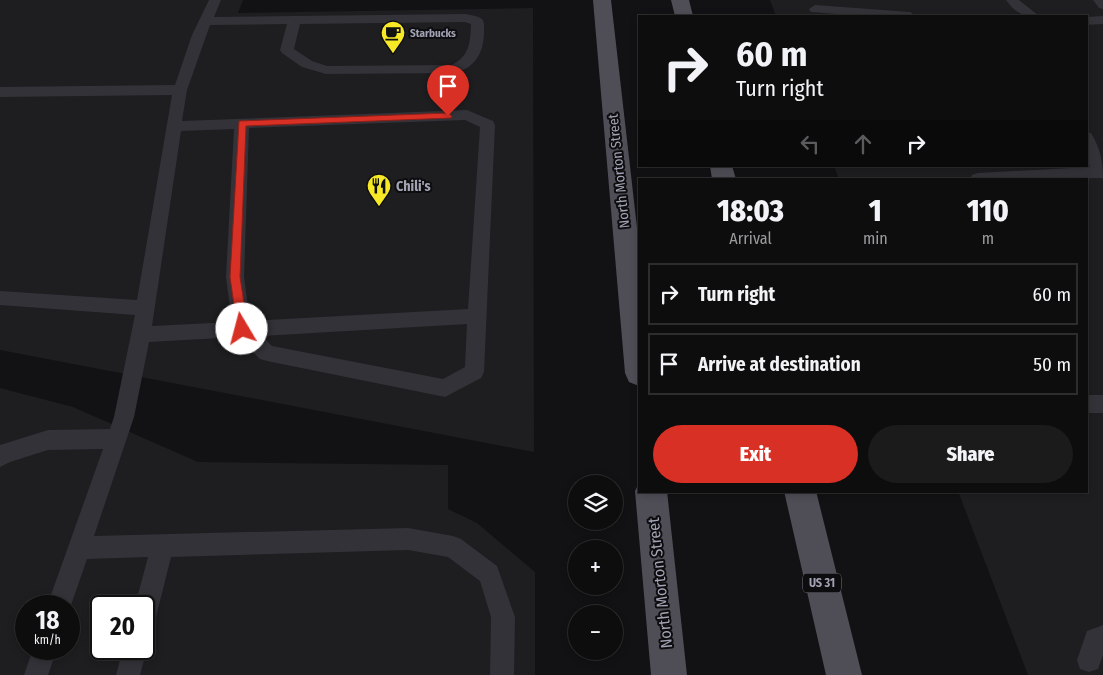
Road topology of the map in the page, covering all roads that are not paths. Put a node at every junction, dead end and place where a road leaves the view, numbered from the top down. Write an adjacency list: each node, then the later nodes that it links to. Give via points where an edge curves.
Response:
1 (214, 0): 13 (lane)
2 (602, 0): 27 (main road, North Morton Street)
3 (680, 0): 8 (main road)
4 (1012, 0): 10 (lane)
5 (1099, 0): 6 (lane)
6 (1103, 5)
7 (815, 8): 9 (lane)
8 (684, 15)
9 (898, 15)
10 (1031, 15)
11 (294, 20): 11 (lane, via 466,18 477,22 477,49 468,63 454,69 326,70 306,64 287,50); 13 (lane)
12 (1103, 20): 14 (lane)
13 (206, 21): 15 (lane)
14 (1088, 21)
15 (180, 90): 16 (lane); 18 (lane)
16 (0, 92)
17 (242, 123): 18 (lane); 24 (lane, via 467,115 488,125); 25 (lane, via 235,277)
18 (174, 126): 23 (lane)
19 (1088, 141): 20 (lane)
20 (1102, 172): 21 (lane)
21 (996, 178)
22 (0, 298): 23 (lane)
23 (145, 308): 26 (lane)
24 (477, 316): 25 (lane); 25 (lane, via 474,372 445,388 267,353)
25 (242, 329): 26 (lane)
26 (141, 334): 30 (lane)
27 (638, 363)
28 (1088, 404): 29 (lane)
29 (1103, 404)
30 (117, 439): 31 (lane, via 48,440); 35 (lane)
31 (0, 457)
32 (650, 493): 45 (main road, North Morton Street)
33 (800, 493): 46 (main road, US 31)
34 (163, 546): 35 (lane); 37 (lane); 44 (lane, via 408,539 452,547 489,574 503,617)
35 (79, 548): 36 (lane)
36 (63, 595)
37 (150, 595)
38 (1103, 637): 41 (lane, via 1096,640)
39 (41, 660): 42 (lane)
40 (132, 660): 43 (lane)
41 (1088, 660)
42 (36, 675)
43 (128, 675)
44 (502, 675)
45 (669, 675)
46 (844, 675)

